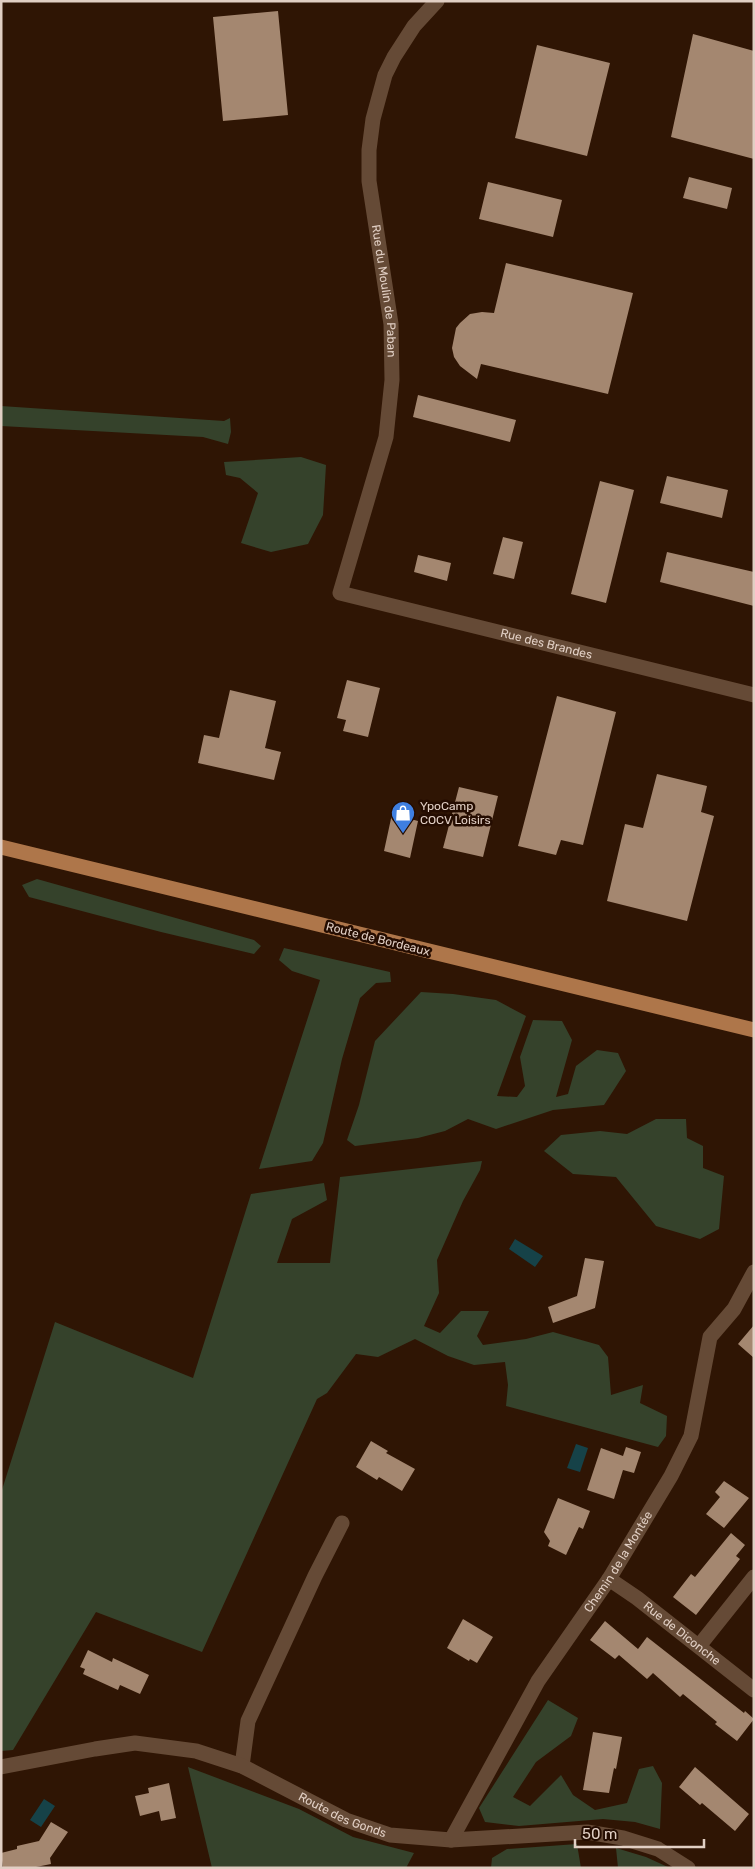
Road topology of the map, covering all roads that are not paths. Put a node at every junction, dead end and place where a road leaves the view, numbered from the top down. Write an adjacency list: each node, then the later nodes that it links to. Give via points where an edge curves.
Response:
1 (437, 1): 2 (street, Rue du Moulin de Paban, via 414,26 385,75 368,150 369,181 391,324 392,380 386,437)
2 (340, 593): 3 (street, Rue des Brandes)
3 (754, 695)
4 (1, 847): 5 (main road, Route de Bordeaux)
5 (754, 1030)
6 (754, 1272): 9 (street, Chemin de la Montée, via 734,1309 710,1337 692,1436)
7 (342, 1522): 12 (street, via 248,1721)
8 (754, 1577): 10 (street)
9 (609, 1579): 10 (street, Rue de Diconche); 14 (street, Chemin de la Montée, via 538,1682)
10 (699, 1646): 11 (street, Rue de Diconche)
11 (754, 1690)
12 (242, 1766): 13 (street, Route des Gonds, via 196,1751 135,1744); 14 (street, Route des Gonds, via 346,1820 390,1835)
13 (1, 1767)
14 (451, 1840): 15 (street, Route des Gonds, via 587,1832 623,1838 658,1849)
15 (688, 1868)

